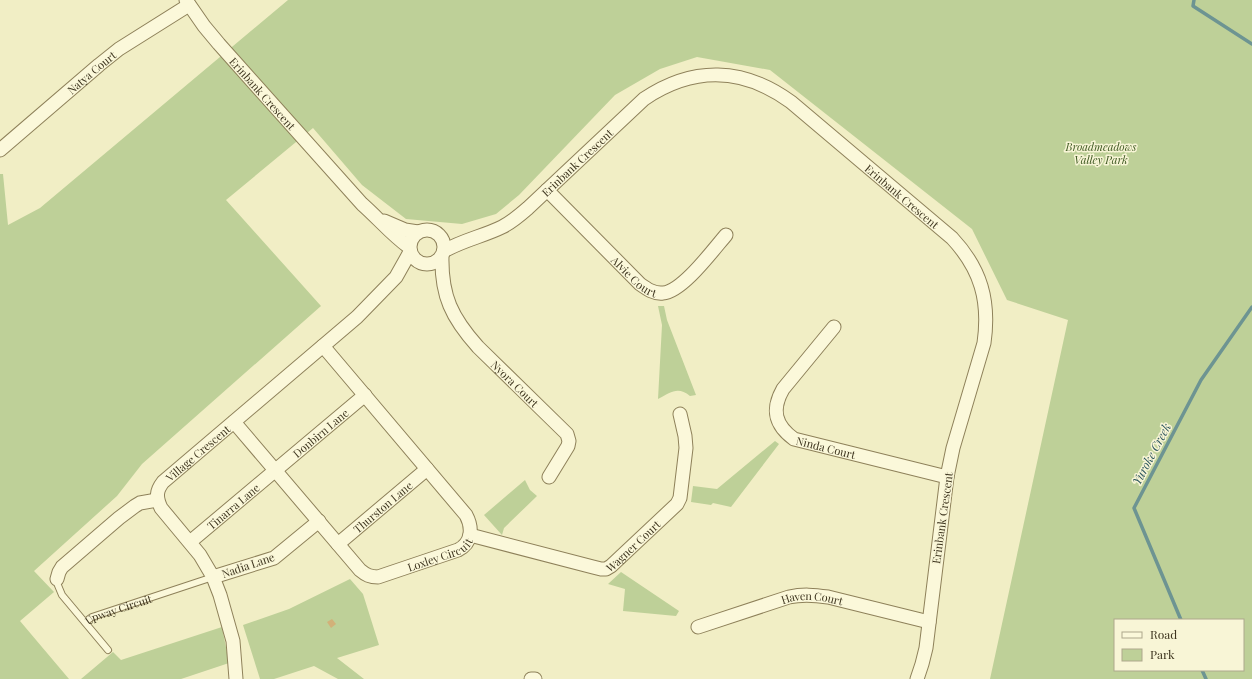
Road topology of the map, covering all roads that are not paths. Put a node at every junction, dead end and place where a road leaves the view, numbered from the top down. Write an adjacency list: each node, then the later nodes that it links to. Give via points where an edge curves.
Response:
1 (188, 2): 2 (street, Natya Court, via 93,70); 4 (street, Erinbank Crescent, via 218,44 362,204)
2 (0, 150)
3 (547, 190): 7 (street, Alvie Court, via 640,284 658,293 672,291 684,282); 8 (street, Erinbank Crescent, via 502,227); 22 (street, Erinbank Crescent, via 644,99 674,82 702,75 727,75 751,80 778,93 952,238 975,270 983,292 985,308 984,343)
4 (377, 217): 5 (street, Erinbank Crescent, via 405,230); 9 (street, Erinbank Crescent)
5 (418, 232): 6 (street, via 425,229); 9 (street, via 412,238)
6 (440, 235): 8 (street, Erinbank Crescent); 10 (street, via 444,245)
7 (726, 235)
8 (476, 237): 10 (street, Erinbank Crescent, via 455,244)
9 (410, 250): 11 (street, via 416,261); 12 (street, Village Crescent)
10 (443, 254): 11 (street, via 433,263); 13 (street, Nyora Court, via 441,271)
11 (424, 264): 12 (street, Village Crescent); 13 (street, Nyora Court)
12 (396, 277): 15 (street, Village Crescent, via 357,317)
13 (444, 289): 21 (street, Nyora Court, via 455,319 465,333 567,434 568,446)
14 (834, 327): 22 (street, Ninda Court, via 782,389 775,407 780,425 794,439)
15 (323, 346): 16 (street, Loxley Circuit); 18 (street, Village Crescent)
16 (365, 395): 19 (street, Loxley Circuit); 20 (street, Donbirn Lane)
17 (680, 414): 25 (street, Wagner Court, via 686,436 686,448 680,498 677,504 606,569 593,568)
18 (234, 422): 20 (street, Loxley Circuit); 23 (street, Village Crescent, via 162,482)
19 (427, 469): 25 (street, Loxley Circuit, via 470,521); 27 (street, Thurston Lane)
20 (276, 470): 24 (street, Loxley Circuit); 26 (street, Tinarra Lane)
21 (549, 477)
22 (947, 477): 31 (street, Erinbank Crescent)
23 (157, 500): 26 (street); 29 (street, Upway Circuit, via 140,503 124,514 62,567)
24 (318, 520): 27 (street, Loxley Circuit); 28 (street, Nadia Lane, via 274,558)
25 (470, 535): 27 (street, Loxley Circuit, via 463,548 378,577 366,575)
26 (190, 542): 28 (street)
27 (338, 544)
28 (213, 577): 30 (lane, Upway Circuit, via 92,617); 34 (street, via 234,641)
29 (57, 579): 30 (lane, Upway Circuit, via 62,595)
30 (85, 622): 33 (lane)
31 (929, 622): 32 (street, Haven Court, via 828,597 801,595); 37 (street, Erinbank Crescent)
32 (698, 627)
33 (108, 650)
34 (236, 679)
35 (531, 679): 36 (street)
36 (534, 679)
37 (917, 679)

